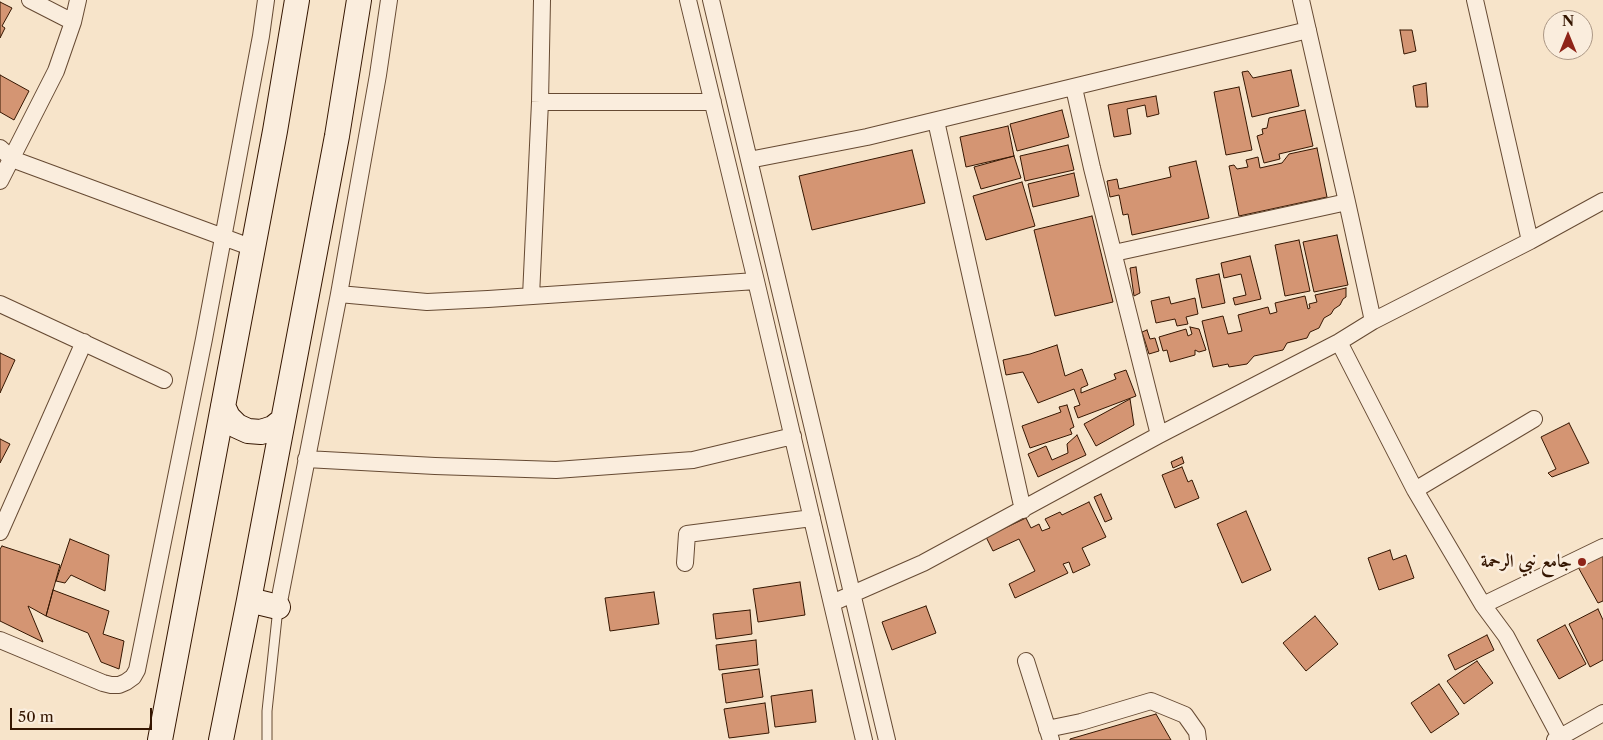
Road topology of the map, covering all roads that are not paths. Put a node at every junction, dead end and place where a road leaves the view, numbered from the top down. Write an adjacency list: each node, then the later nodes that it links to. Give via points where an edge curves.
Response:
1 (30, 0): 12 (street)
2 (78, 0): 12 (street)
3 (266, 0): 24 (street)
4 (297, 0): 26 (main road)
5 (359, 0): 38 (main road)
6 (389, 0): 29 (street)
7 (542, 0): 15 (street)
8 (688, 0): 16 (street)
9 (711, 0): 20 (street)
10 (1301, 0): 13 (street)
11 (1474, 0): 25 (street)
12 (74, 22): 19 (street, via 56,71)
13 (1308, 30): 14 (street); 23 (street)
14 (1074, 88): 17 (street); 27 (street)
15 (540, 102): 16 (street); 30 (street)
16 (713, 102): 28 (street)
17 (936, 121): 20 (street, via 868,138); 43 (street)
18 (0, 148): 19 (street)
19 (12, 159): 21 (street); 24 (street)
20 (749, 160): 48 (street)
21 (0, 181)
22 (1603, 201): 25 (street)
23 (1347, 202): 27 (street); 32 (street)
24 (222, 237): 26 (street); 53 (street, via 137,670 126,682 111,685)
25 (1530, 242): 32 (street)
26 (253, 248): 36 (main road)
27 (1114, 253): 39 (street)
28 (756, 282): 30 (street); 40 (street)
29 (339, 294): 30 (street, via 427,302); 41 (street)
30 (531, 296)
31 (0, 304): 33 (street)
32 (1372, 321): 34 (street)
33 (84, 342): 35 (street); 45 (street)
34 (1340, 342): 39 (street); 42 (street)
35 (164, 380)
36 (223, 406): 38 (main road, via 228,417 248,431 261,432); 58 (main road)
37 (1534, 419): 42 (street)
38 (283, 420): 49 (main road)
39 (1159, 435): 43 (street)
40 (793, 436): 41 (street, via 693,460 556,470); 44 (street)
41 (306, 459): 52 (street)
42 (1415, 490): 51 (street)
43 (1023, 510): 48 (street, via 923,563)
44 (812, 518): 47 (street, via 687,534); 50 (street)
45 (0, 532)
46 (1603, 547): 51 (street)
47 (685, 563)
48 (853, 595): 50 (street); 62 (street)
49 (249, 600): 52 (main road); 59 (main road)
50 (832, 603): 61 (street)
51 (1483, 605): 57 (street, via 1506,636)
52 (278, 607): 60 (lane)
53 (0, 640)
54 (1026, 661): 56 (street)
55 (1603, 713): 57 (street)
56 (1049, 734): 63 (street, via 1151,701 1185,715 1197,732)
57 (1557, 738)
58 (160, 740)
59 (221, 740)
60 (267, 740)
61 (864, 740)
62 (887, 740)
63 (1198, 740)

